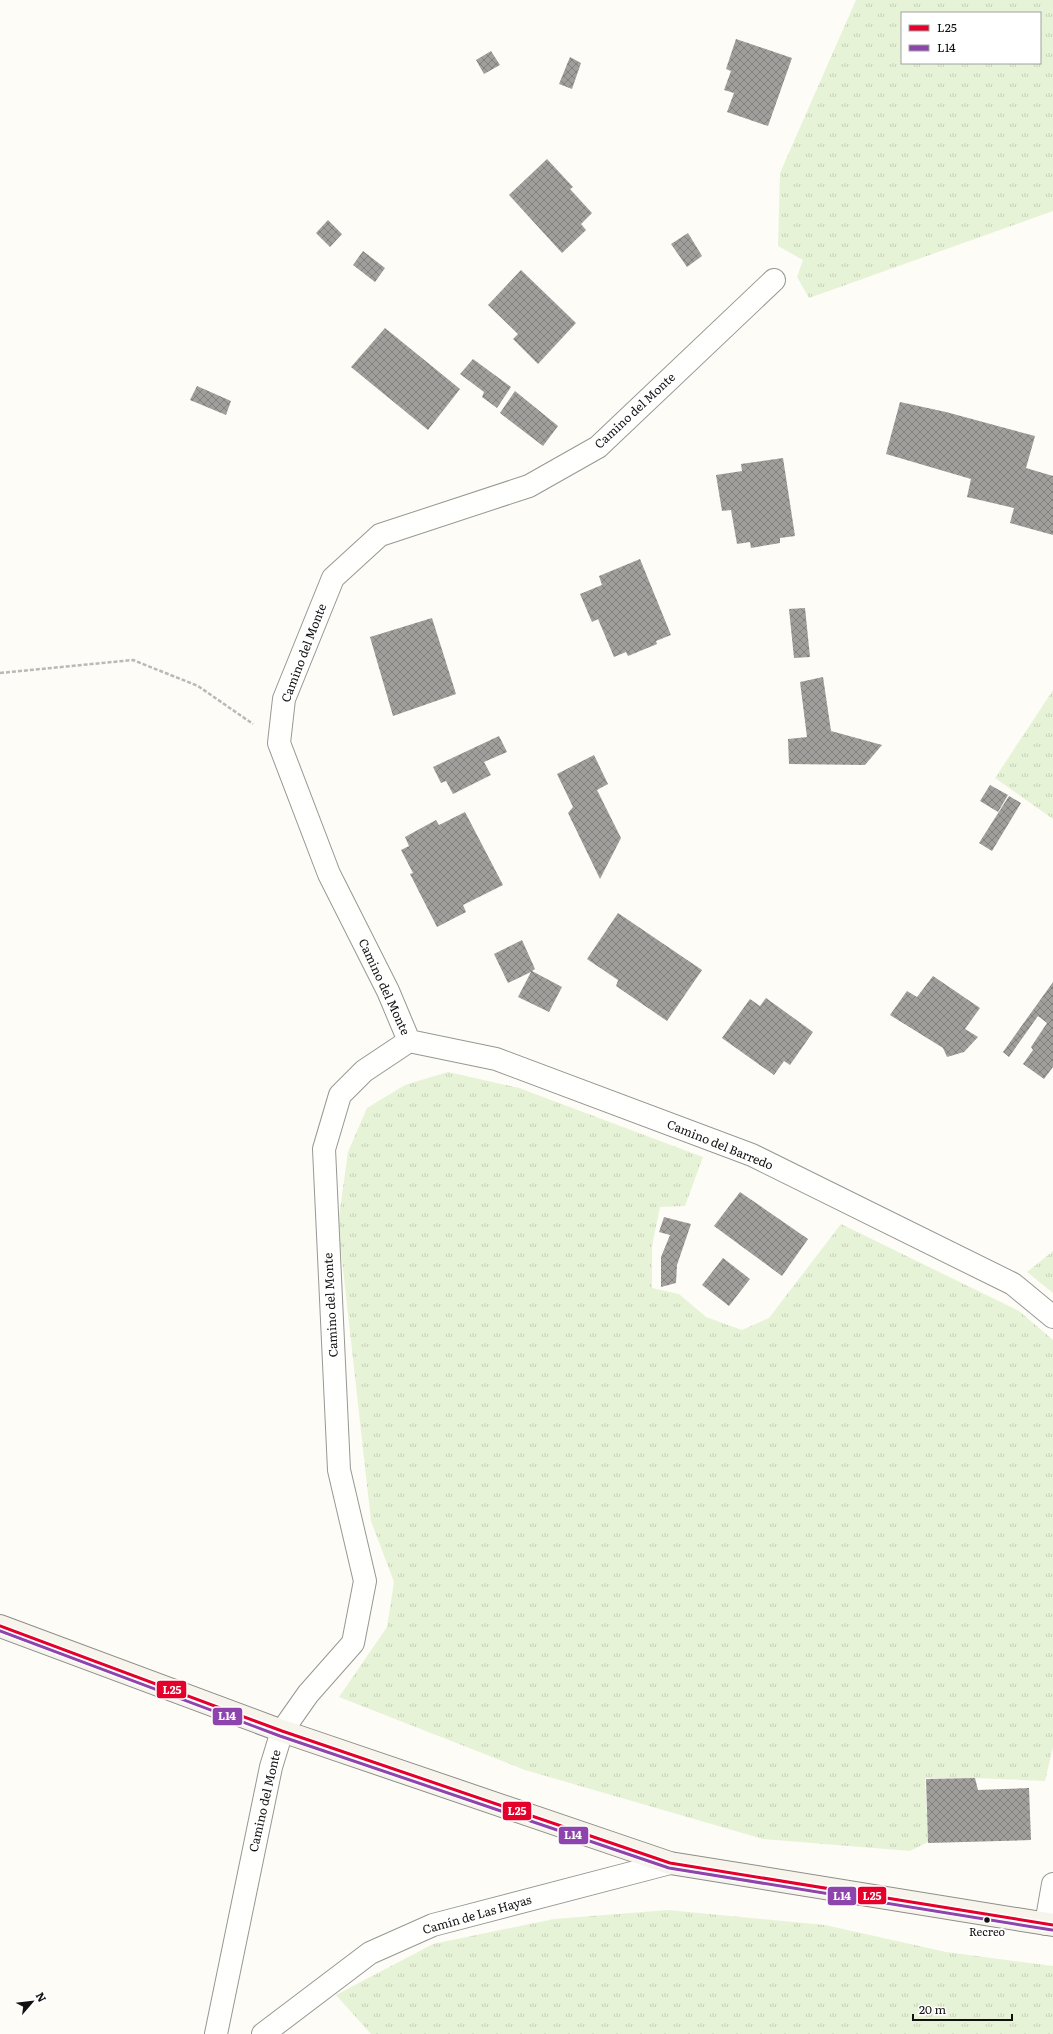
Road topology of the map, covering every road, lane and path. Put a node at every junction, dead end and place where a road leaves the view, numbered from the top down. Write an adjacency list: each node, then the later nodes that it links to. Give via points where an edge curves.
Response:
1 (774, 280): 3 (street, Camino del Monte, via 598,447 529,486 380,536 334,578 284,699)
2 (0, 673): 3 (path, via 133,660 198,686)
3 (279, 743): 4 (street, Camino del Monte, via 329,874 388,991)
4 (410, 1041): 5 (street, Camino del Barredo, via 496,1059 752,1155 1013,1284); 7 (street, Camino del Monte, via 364,1071 340,1095 324,1148 338,1470 365,1581 353,1643 308,1694)
5 (1053, 1317)
6 (0, 1626): 7 (street)
7 (282, 1730): 8 (street); 11 (street, Camino del Monte, via 271,1767)
8 (670, 1863): 10 (street); 12 (street, Camín de Las Hayas, via 433,1925 370,1953)
9 (1053, 1884): 10 (street)
10 (1049, 1925)
11 (216, 2034)
12 (263, 2034)

